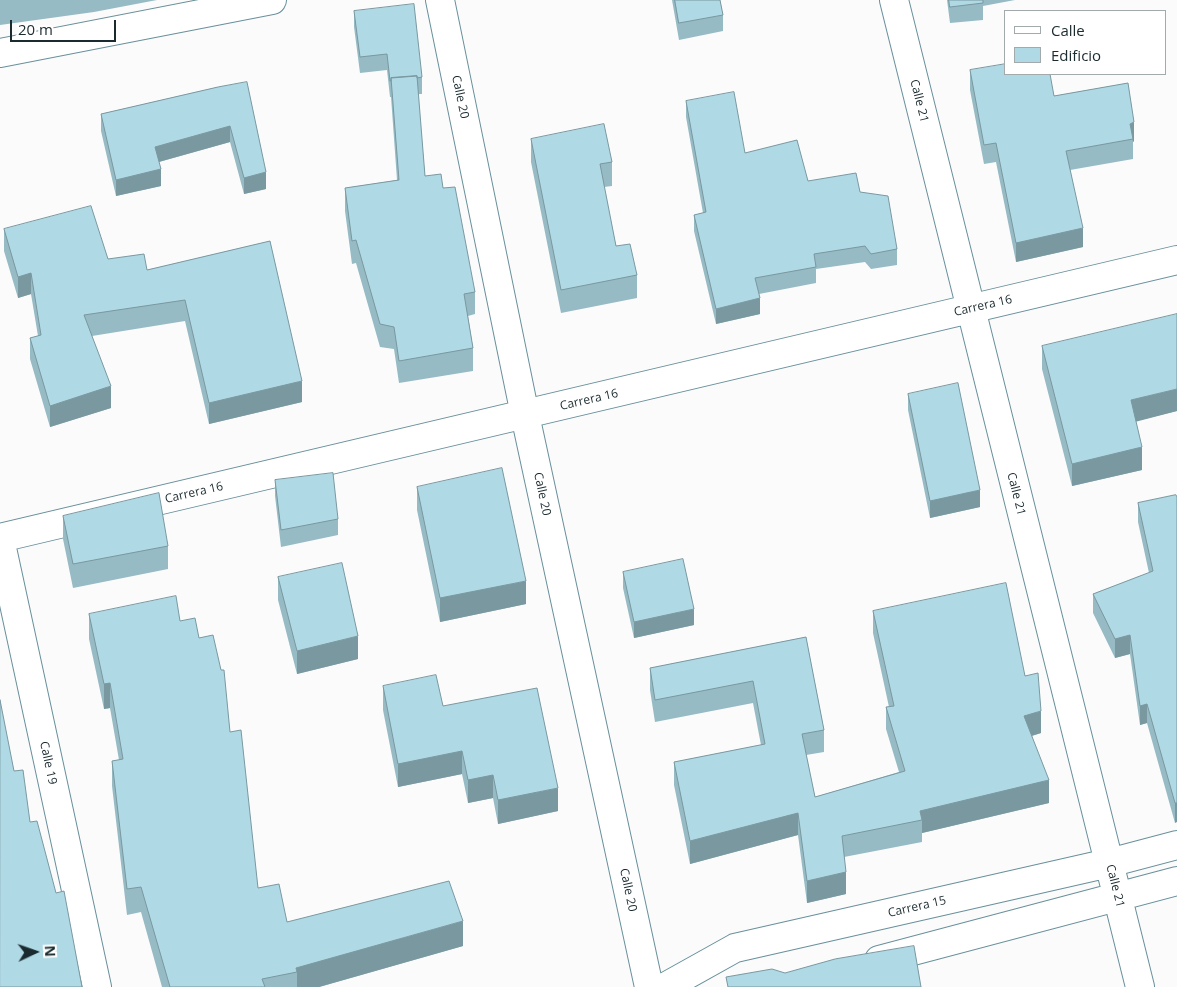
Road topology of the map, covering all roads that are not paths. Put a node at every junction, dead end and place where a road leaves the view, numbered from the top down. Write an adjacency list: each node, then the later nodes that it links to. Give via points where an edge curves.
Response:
1 (272, 0): 4 (street)
2 (440, 0): 7 (street, Calle 20)
3 (894, 0): 6 (street, Calle 21)
4 (0, 53)
5 (1177, 260): 6 (street, Carrera 16)
6 (970, 309): 7 (street, Carrera 16); 10 (street, Calle 21)
7 (525, 416): 8 (street, Carrera 16); 15 (street, Calle 20)
8 (0, 538): 14 (street, Calle 19)
9 (1177, 845): 10 (street, Carrera 15)
10 (1109, 863): 12 (street, Calle 21); 16 (street, Carrera 15, via 735,948)
11 (1177, 881): 12 (street)
12 (1118, 896): 13 (street); 17 (street, Calle 21)
13 (858, 966)
14 (97, 987)
15 (649, 987)
16 (665, 987)
17 (1140, 987)

